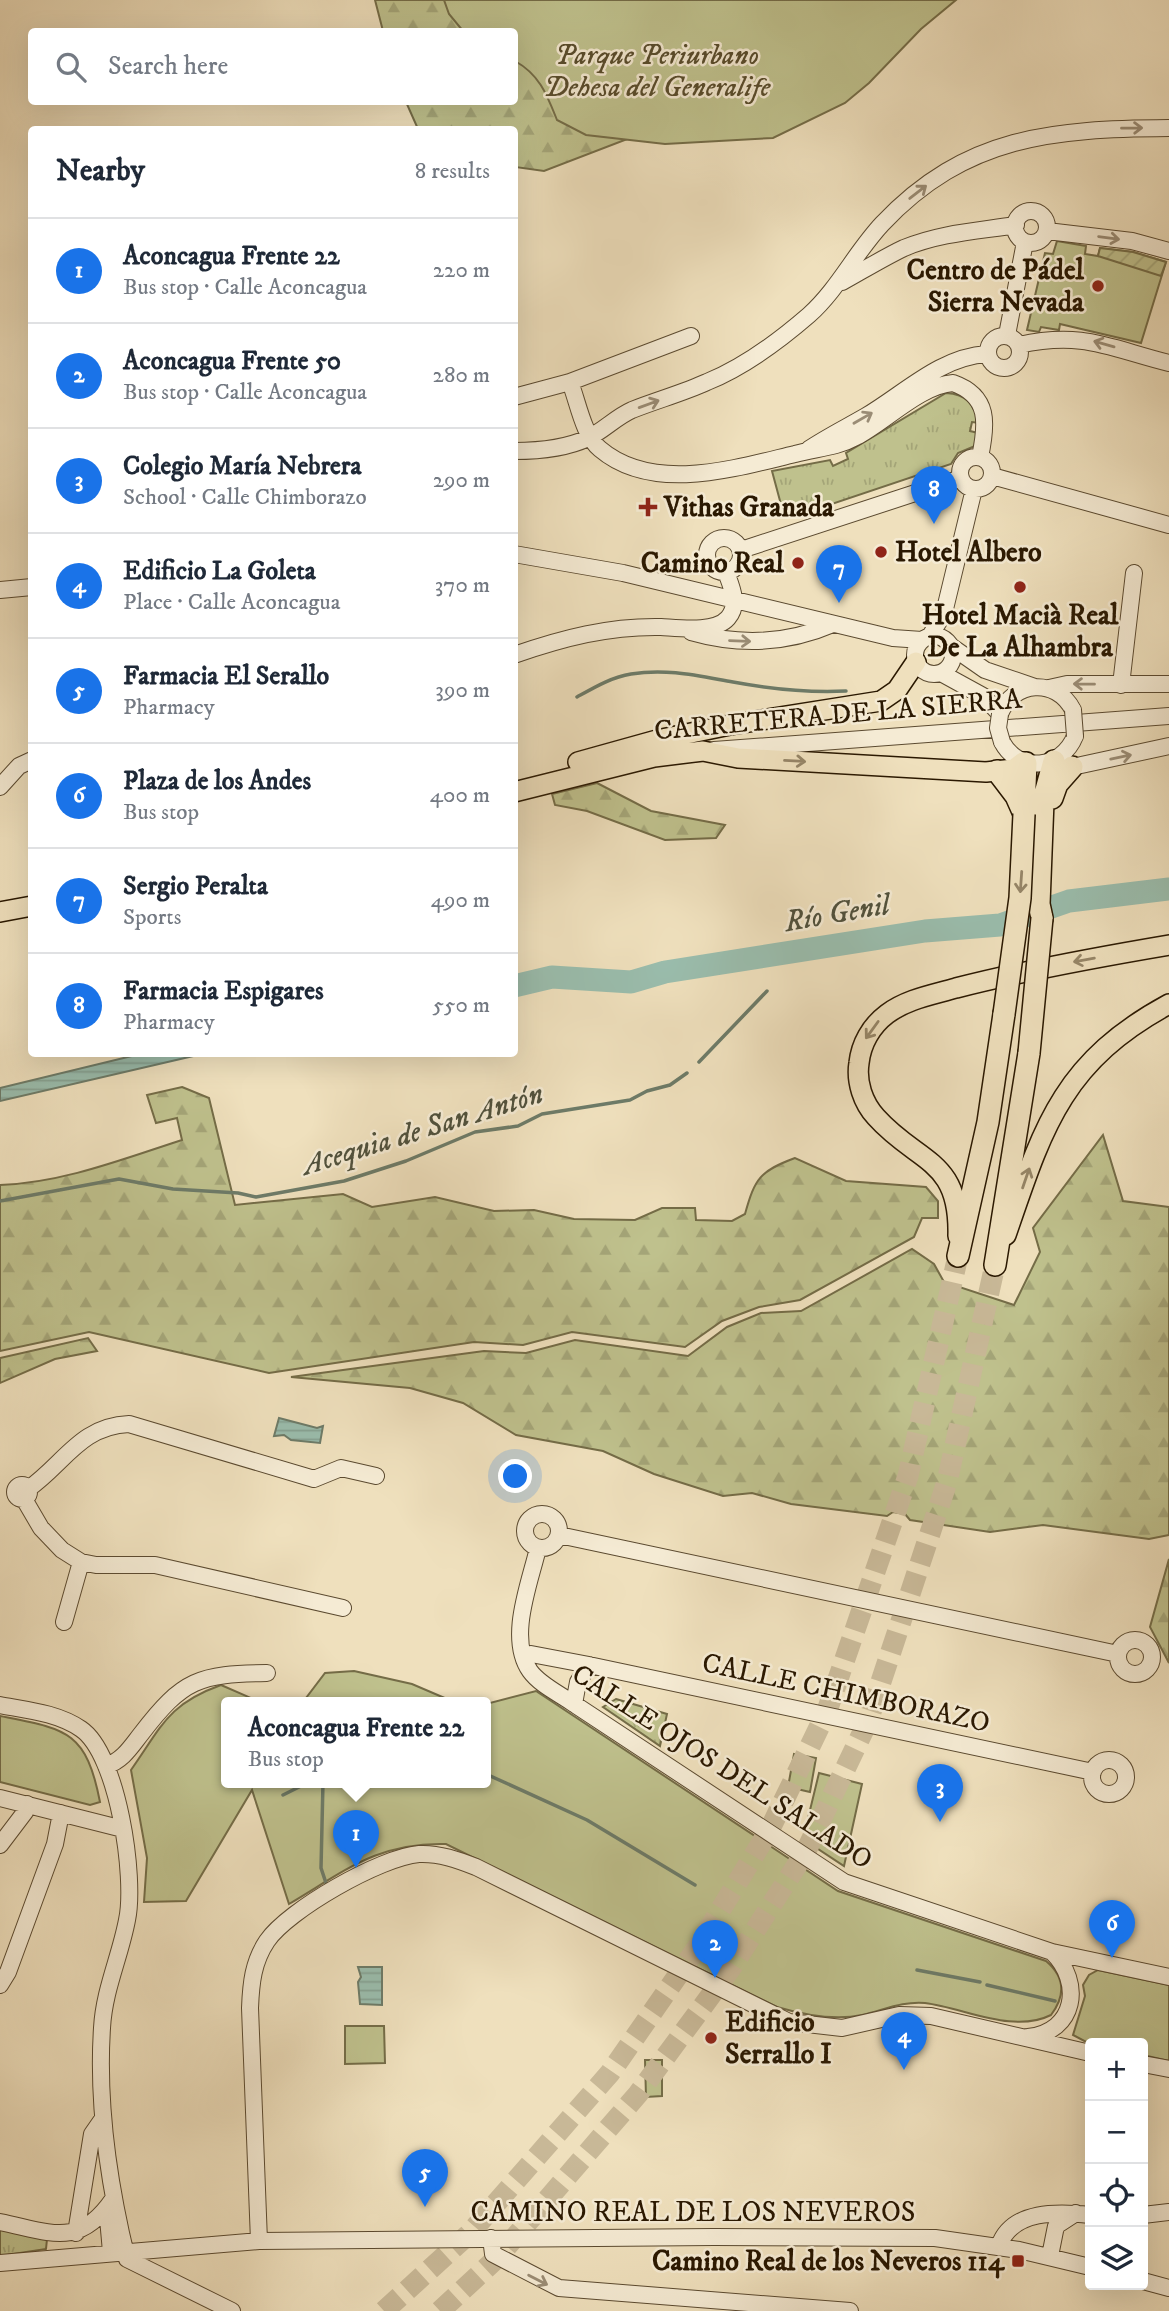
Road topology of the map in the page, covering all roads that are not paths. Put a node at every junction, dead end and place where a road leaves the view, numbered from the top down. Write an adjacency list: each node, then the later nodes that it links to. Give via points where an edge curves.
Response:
1 (1169, 128): 2 (street, one-way to 1, via 939,176 1003,145 1075,130)
2 (882, 224): 6 (street, via 888,241); 8 (street)
3 (1016, 225): 4 (street, via 1021,216 1033,212 1044,218); 5 (street); 6 (street, via 964,231)
4 (1047, 231): 5 (street, via 1038,242); 7 (street, one-way to 7, via 1132,241)
5 (1025, 242): 10 (street)
6 (904, 248): 8 (street)
7 (1169, 251)
8 (837, 285): 15 (street, one-way to 8, via 630,411 710,381 754,356 811,313)
9 (691, 336): 13 (street)
10 (1013, 340): 11 (street, via 992,340); 11 (street, via 1020,356 1008,368 997,367); 12 (street, one-way to 10, via 1095,341)
11 (987, 354): 17 (street, one-way to 11, via 931,372)
12 (1169, 363)
13 (570, 382): 14 (street); 15 (street)
14 (518, 396)
15 (590, 438): 16 (street); 17 (street, via 599,449 634,467 682,474)
16 (518, 450)
17 (804, 452): 18 (street, via 835,447 878,425 928,390 953,383 973,393 984,410)
18 (980, 457): 19 (street, via 988,462); 20 (street, via 970,457 962,464)
19 (992, 476): 21 (street, via 983,487); 22 (street)
20 (961, 478): 21 (street); 23 (street)
21 (974, 489): 30 (street)
22 (1169, 526)
23 (741, 550): 25 (street, via 739,563); 25 (street, via 725,537 710,544 708,561)
24 (518, 555): 29 (street, via 610,570)
25 (726, 572): 29 (street)
26 (1133, 573): 40 (street)
27 (28, 587): 28 (street)
28 (0, 590)
29 (735, 600): 31 (street); 32 (street, via 726,620)
30 (944, 612): 34 (street); 35 (street)
31 (833, 624): 32 (street, one-way to 31, via 727,640 764,642 799,638); 33 (street)
32 (682, 629): 36 (street, via 601,630)
33 (892, 638): 34 (street); 37 (street)
34 (926, 638): 35 (street, via 943,638); 37 (street)
35 (950, 645): 38 (street, via 952,662); 41 (street, via 985,670)
36 (518, 654)
37 (916, 660): 38 (street, via 926,672); 50 (main road, via 897,690 881,701 657,740)
38 (941, 673): 42 (street, via 977,692)
39 (1169, 684): 40 (street)
40 (1121, 685): 41 (street, one-way to 41)
41 (1042, 687): 42 (street, via 1014,694); 48 (street, bridge, via 1062,695 1073,710 1075,736)
42 (1000, 714): 47 (street, bridge, via 1002,742 1011,755)
43 (1169, 716): 45 (street, CARRETERA DE LA SIERRA)
44 (1169, 746): 48 (street, one-way to 44)
45 (703, 751): 49 (main road, one-way to 49, via 738,758); 52 (main road, CARRETERA DE LA SIERRA, via 606,767)
46 (28, 762): 51 (street)
47 (1025, 762): 48 (street); 49 (main road); 53 (highway)
48 (1061, 762): 53 (highway, via 1046,786)
49 (997, 771): 53 (highway, via 1016,796)
50 (518, 781)
51 (0, 788)
52 (518, 791)
53 (1038, 814): 58 (highway, one-way to 58, bridge, via 1020,898 1000,1053); 59 (highway, bridge, via 1042,918 1029,1053)
54 (28, 907): 55 (main road)
55 (0, 912)
56 (1169, 945): 58 (main road, one-way to 58, via 916,999 887,1013 870,1031 860,1055 862,1094 875,1117 935,1165 950,1184 959,1218)
57 (1169, 1004): 59 (main road, one-way to 57, via 1035,1150 1061,1097 1106,1046)
58 (958, 1256)
59 (995, 1265)
60 (376, 1476): 61 (street, via 341,1468 314,1479 129,1424 114,1424 87,1437)
61 (17, 1494): 64 (street, via 41,1528)
62 (559, 1535): 63 (street, via 548,1547); 63 (street, via 554,1519 544,1514 533,1517 525,1531 528,1542); 67 (street)
63 (538, 1548): 68 (street, via 521,1631)
64 (81, 1562): 65 (street, via 155,1565); 66 (street)
65 (344, 1608)
66 (64, 1622)
67 (1118, 1654)
68 (523, 1656): 69 (street, CALLE CHIMBORAZO); 71 (street, CALLE OJOS DEL SALADO, via 536,1678)
69 (589, 1665): 71 (street, via 578,1682); 74 (street, CALLE CHIMBORAZO)
70 (267, 1673): 73 (street, via 225,1673 194,1682 164,1704 121,1761)
71 (574, 1704): 80 (street, CALLE OJOS DEL SALADO, via 844,1882)
72 (0, 1705): 73 (street, via 50,1715 83,1730)
73 (106, 1766): 78 (street)
74 (1093, 1772)
75 (0, 1798): 76 (street)
76 (27, 1804): 77 (street); 79 (street)
77 (61, 1813): 78 (street); 84 (street, via 55,1844)
78 (123, 1829): 91 (street, via 128,1918 106,1993)
79 (0, 1845)
80 (1052, 1952): 81 (street, CALLE OJOS DEL SALADO); 82 (street)
81 (1093, 1961): 82 (street); 83 (street, CALLE OJOS DEL SALADO)
82 (1071, 1978): 85 (street, via 1072,1996)
83 (1169, 1978)
84 (0, 1985)
85 (1059, 2023): 86 (street, via 1051,2031); 87 (street)
86 (1028, 2037): 87 (street); 101 (street, via 918,2014 842,2028 789,2022 476,1867 449,1857 404,1856 300,1910 258,1957 250,2008)
87 (1069, 2049): 88 (street)
88 (1085, 2052)
89 (1148, 2065): 90 (street)
90 (1169, 2069)
91 (101, 2122): 92 (street, via 107,2136); 98 (street, via 93,2134)
92 (110, 2203): 98 (street); 104 (street)
93 (1169, 2212): 95 (street)
94 (1083, 2214): 96 (street, via 1053,2212); 99 (street, via 1061,2221)
95 (1148, 2214)
96 (1029, 2218): 99 (street, via 1044,2225); 102 (street, via 1013,2227)
97 (0, 2222): 98 (street)
98 (76, 2233)
99 (1052, 2236): 105 (street)
100 (491, 2238): 101 (street, CAMINO REAL DE LOS NEVEROS); 102 (street, CAMINO REAL DE LOS NEVEROS, via 935,2238); 112 (street, one-way to 112, via 493,2254 559,2288)
101 (259, 2241): 103 (street, CAMINO REAL DE LOS NEVEROS)
102 (999, 2246): 105 (street, CAMINO REAL DE LOS NEVEROS)
103 (149, 2249): 104 (street, CAMINO REAL DE LOS NEVEROS); 108 (street)
104 (118, 2252): 106 (street, CAMINO REAL DE LOS NEVEROS); 108 (street)
105 (1050, 2256): 107 (street, CAMINO REAL DE LOS NEVEROS)
106 (0, 2263)
107 (1085, 2266)
108 (155, 2272): 111 (street)
109 (1148, 2282): 110 (street)
110 (1169, 2288)
111 (232, 2311)
112 (850, 2311)

